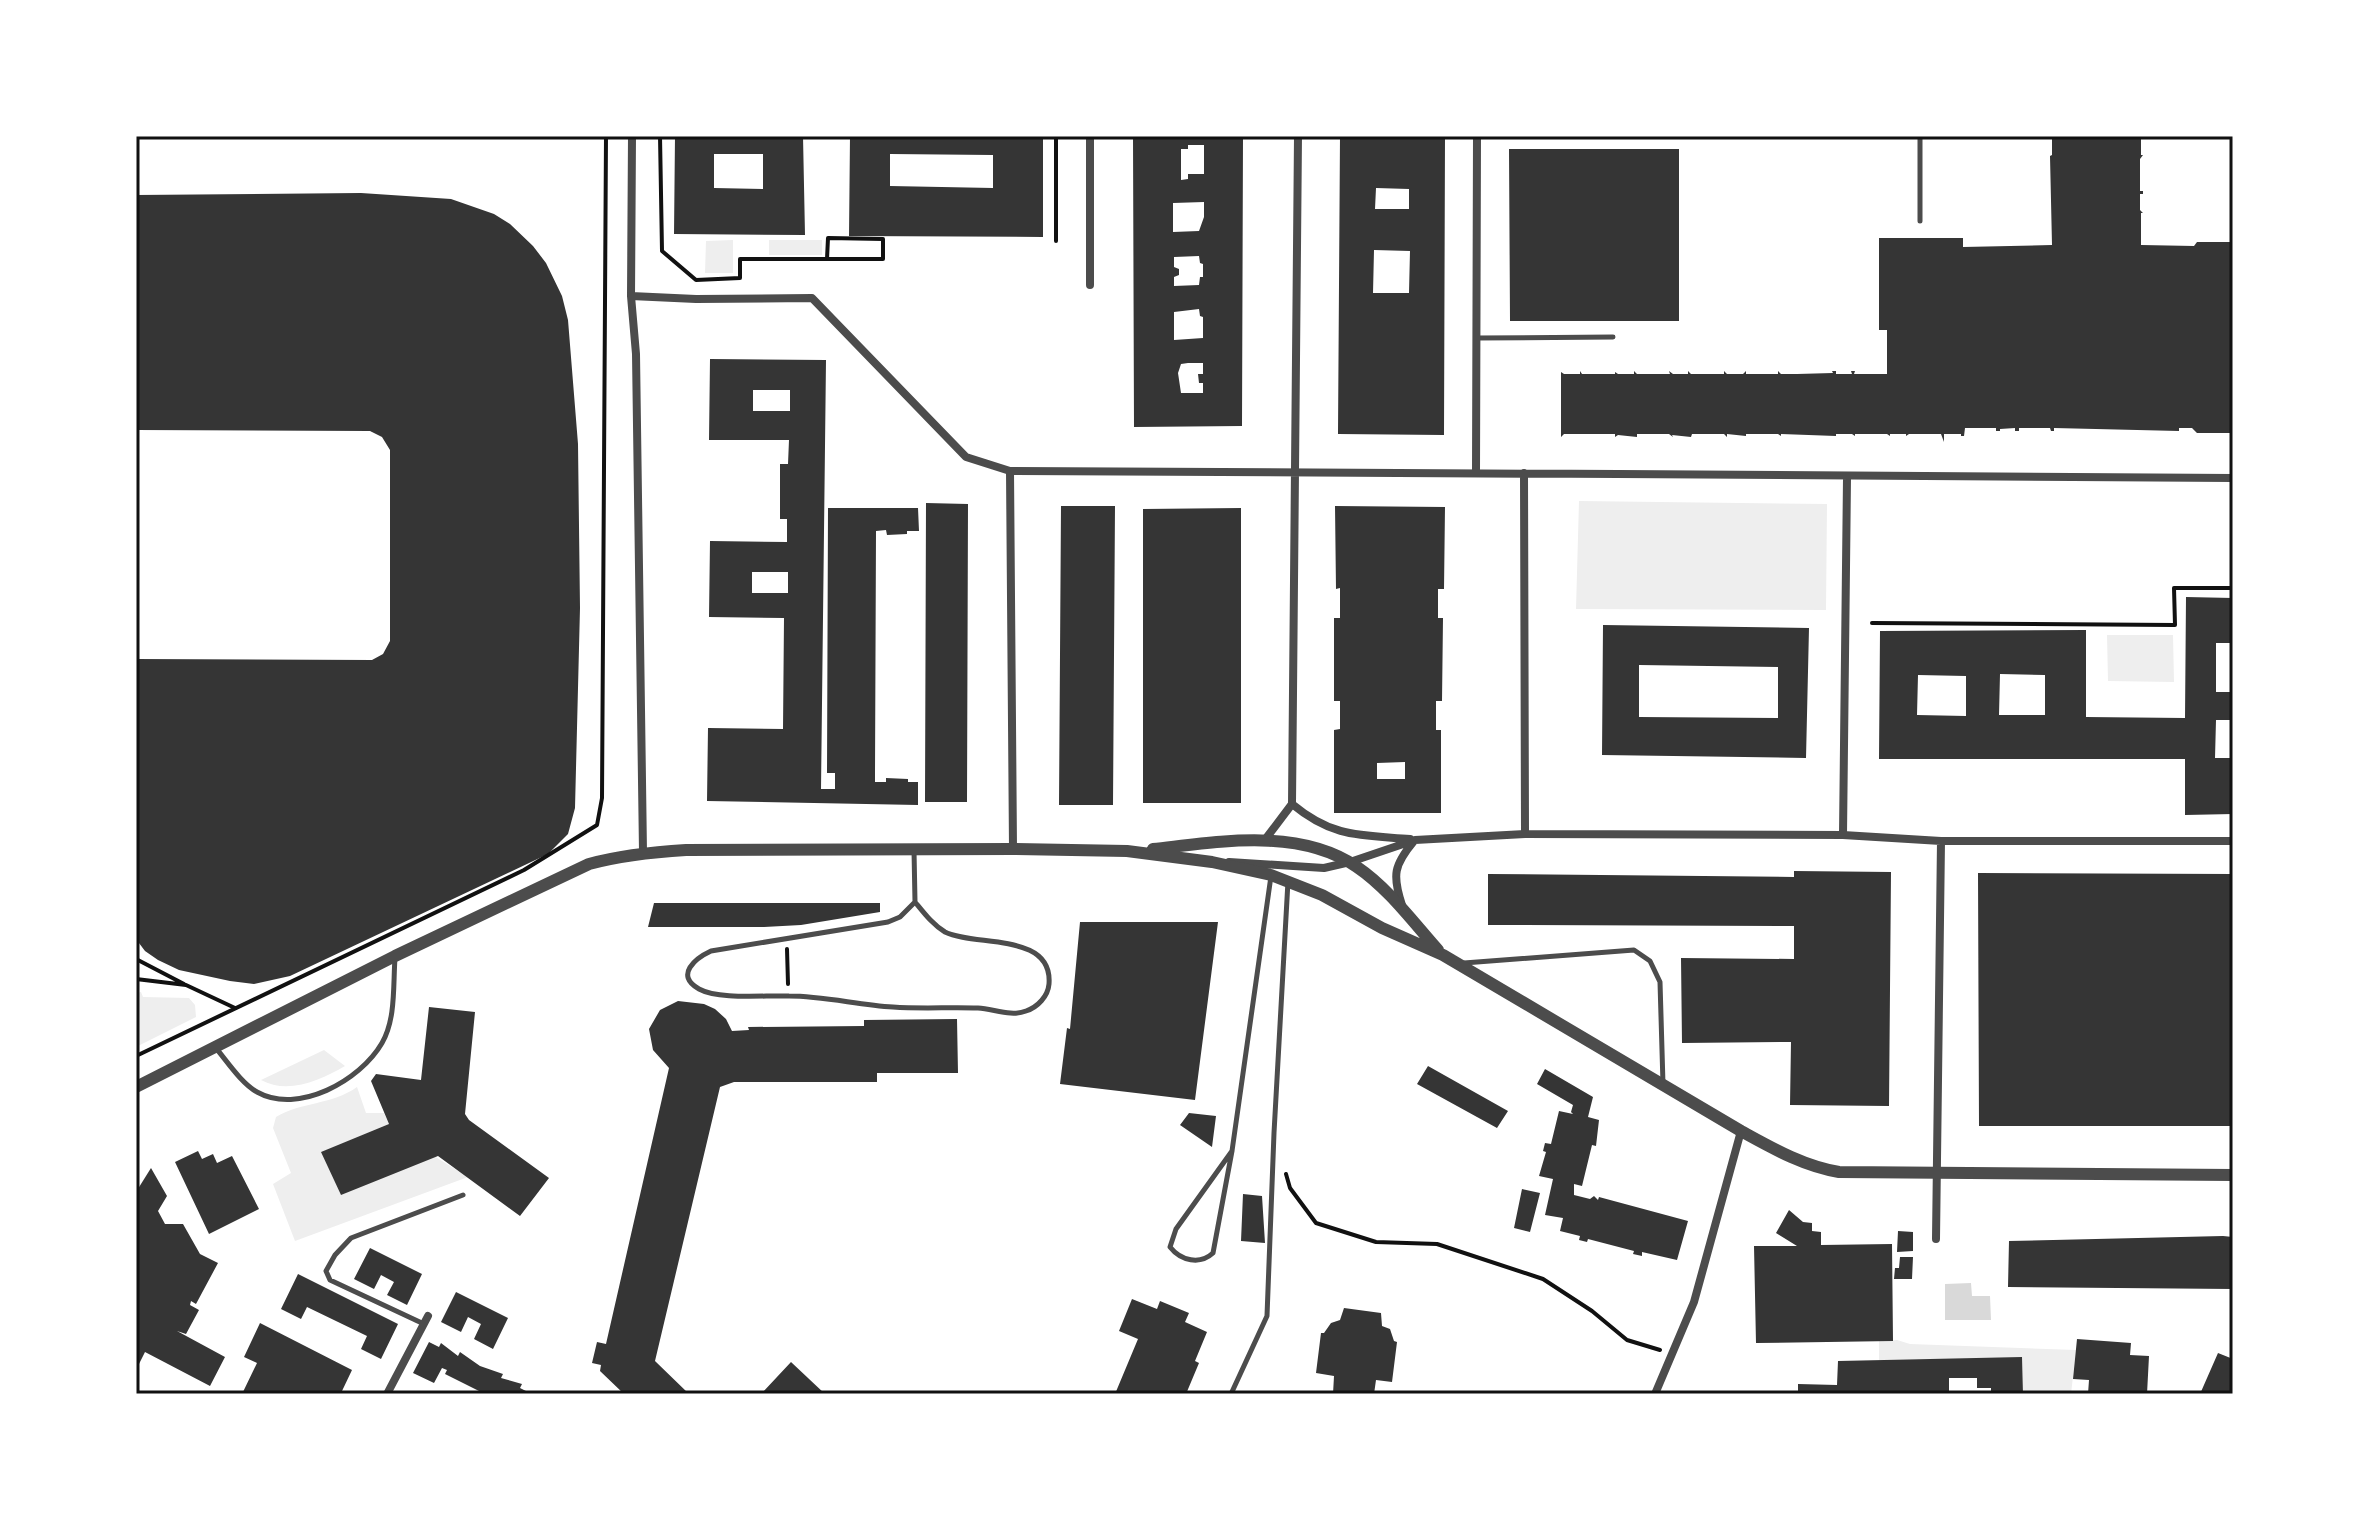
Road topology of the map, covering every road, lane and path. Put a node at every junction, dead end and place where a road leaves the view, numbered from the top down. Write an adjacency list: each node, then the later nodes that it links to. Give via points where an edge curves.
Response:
1 (606, 136): 49 (path, via 604,648 597,825 524,870)
2 (632, 136): 13 (street)
3 (660, 136): 11 (path, via 662,251 696,280 740,278 740,259)
4 (1056, 136): 10 (path)
5 (1090, 136): 12 (street)
6 (1298, 136): 16 (street)
7 (1477, 136): 15 (street)
8 (1920, 136): 9 (lane)
9 (1920, 221)
10 (1056, 241)
11 (827, 259): 11 (path, via 828,238 883,239 883,259)
12 (1090, 285)
13 (631, 296): 17 (street, via 812,298 966,457); 34 (street)
14 (1613, 337): 15 (lane)
15 (1476, 338): 18 (street)
16 (1295, 470): 17 (street); 18 (street); 24 (street)
17 (1010, 471): 31 (street)
18 (1476, 473): 19 (street)
19 (1524, 473): 20 (street); 25 (street)
20 (1847, 478): 21 (street); 26 (street)
21 (2233, 478)
22 (2233, 588): 23 (path, via 2174,588 2175,625)
23 (1872, 623)
24 (1292, 804): 27 (street, via 1334,830); 30 (street)
25 (1525, 834): 26 (street); 27 (street)
26 (1843, 835): 28 (street)
27 (1415, 840): 36 (street); 40 (street, via 1396,871)
28 (1941, 841): 29 (street); 57 (street)
29 (2233, 841)
30 (1263, 842): 33 (street); 36 (street, via 1306,845)
31 (1013, 849): 32 (street); 33 (street)
32 (914, 850): 34 (street); 39 (lane)
33 (1127, 851): 35 (street)
34 (643, 852): 43 (street, via 589,864)
35 (1212, 862): 36 (street, via 1314,868); 37 (street)
36 (1350, 862): 40 (street)
37 (1271, 875): 38 (street); 56 (lane)
38 (1288, 880): 42 (street); 55 (lane)
39 (915, 902): 41 (lane, via 888,922); 48 (lane, via 943,931 1033,951 1049,976 1044,998 1025,1012 1008,1013)
40 (1405, 913): 42 (street)
41 (787, 939): 48 (path); 48 (lane, via 711,951 687,972 698,988 714,994)
42 (1443, 955): 45 (street)
43 (395, 956): 50 (street); 50 (lane, via 391,1015 382,1042 342,1084 294,1099 269,1098 252,1090)
44 (136, 959): 47 (path)
45 (1457, 964): 52 (street); 52 (lane, via 1634,950 1650,961 1660,982)
46 (136, 979): 47 (path)
47 (186, 985): 49 (path)
48 (788, 996)
49 (235, 1008): 51 (path)
50 (215, 1046): 53 (street)
51 (136, 1056)
52 (1663, 1085): 54 (street)
53 (136, 1087)
54 (1741, 1131): 57 (street, via 1820,1169); 62 (street, via 1694,1302)
55 (1274, 1133): 62 (path, via 1290,1188 1316,1223 1376,1242 1437,1244 1543,1279 1627,1340); 64 (lane, via 1267,1316)
56 (1232, 1151): 56 (lane, via 1176,1229 1170,1247 1183,1258 1197,1261 1213,1253)
57 (1936, 1172): 58 (street); 60 (street)
58 (2233, 1175)
59 (463, 1195): 61 (lane, via 351,1238 326,1271 330,1280)
60 (1936, 1239)
61 (426, 1320): 63 (street)
62 (1672, 1353): 65 (street)
63 (387, 1394)
64 (1231, 1394)
65 (1655, 1394)

